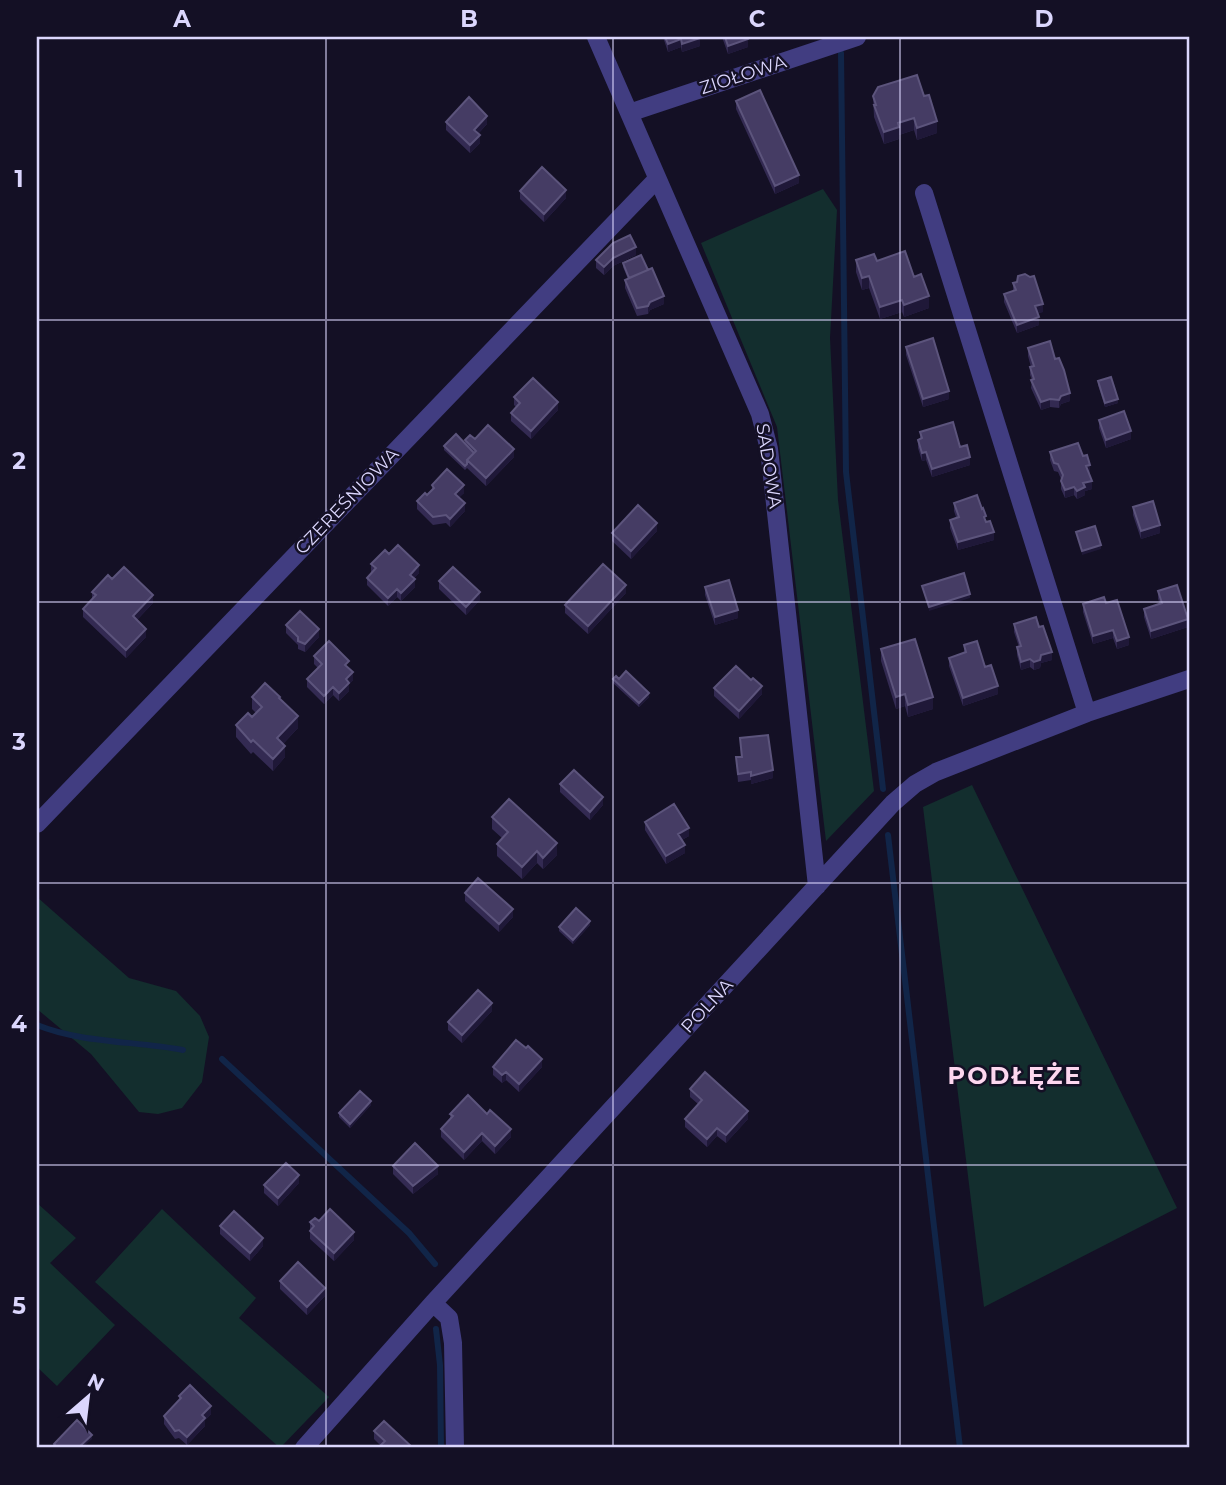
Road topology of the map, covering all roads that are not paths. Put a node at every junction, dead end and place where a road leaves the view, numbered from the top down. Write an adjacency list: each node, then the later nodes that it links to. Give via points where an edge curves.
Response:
1 (596, 37): 3 (street, SADOWA)
2 (857, 37): 3 (street, ZIOŁOWA)
3 (629, 113): 4 (street, SADOWA)
4 (657, 179): 8 (street, CZEREŚNIOWA); 9 (street, SADOWA, via 761,414 769,449)
5 (924, 193): 7 (street)
6 (1189, 679): 7 (street, POLNA)
7 (1087, 713): 9 (street, POLNA, via 915,784)
8 (37, 824)
9 (817, 886): 10 (street, POLNA)
10 (433, 1303): 11 (street, POLNA); 12 (street, via 449,1318 453,1343)
11 (304, 1448)
12 (455, 1448)

